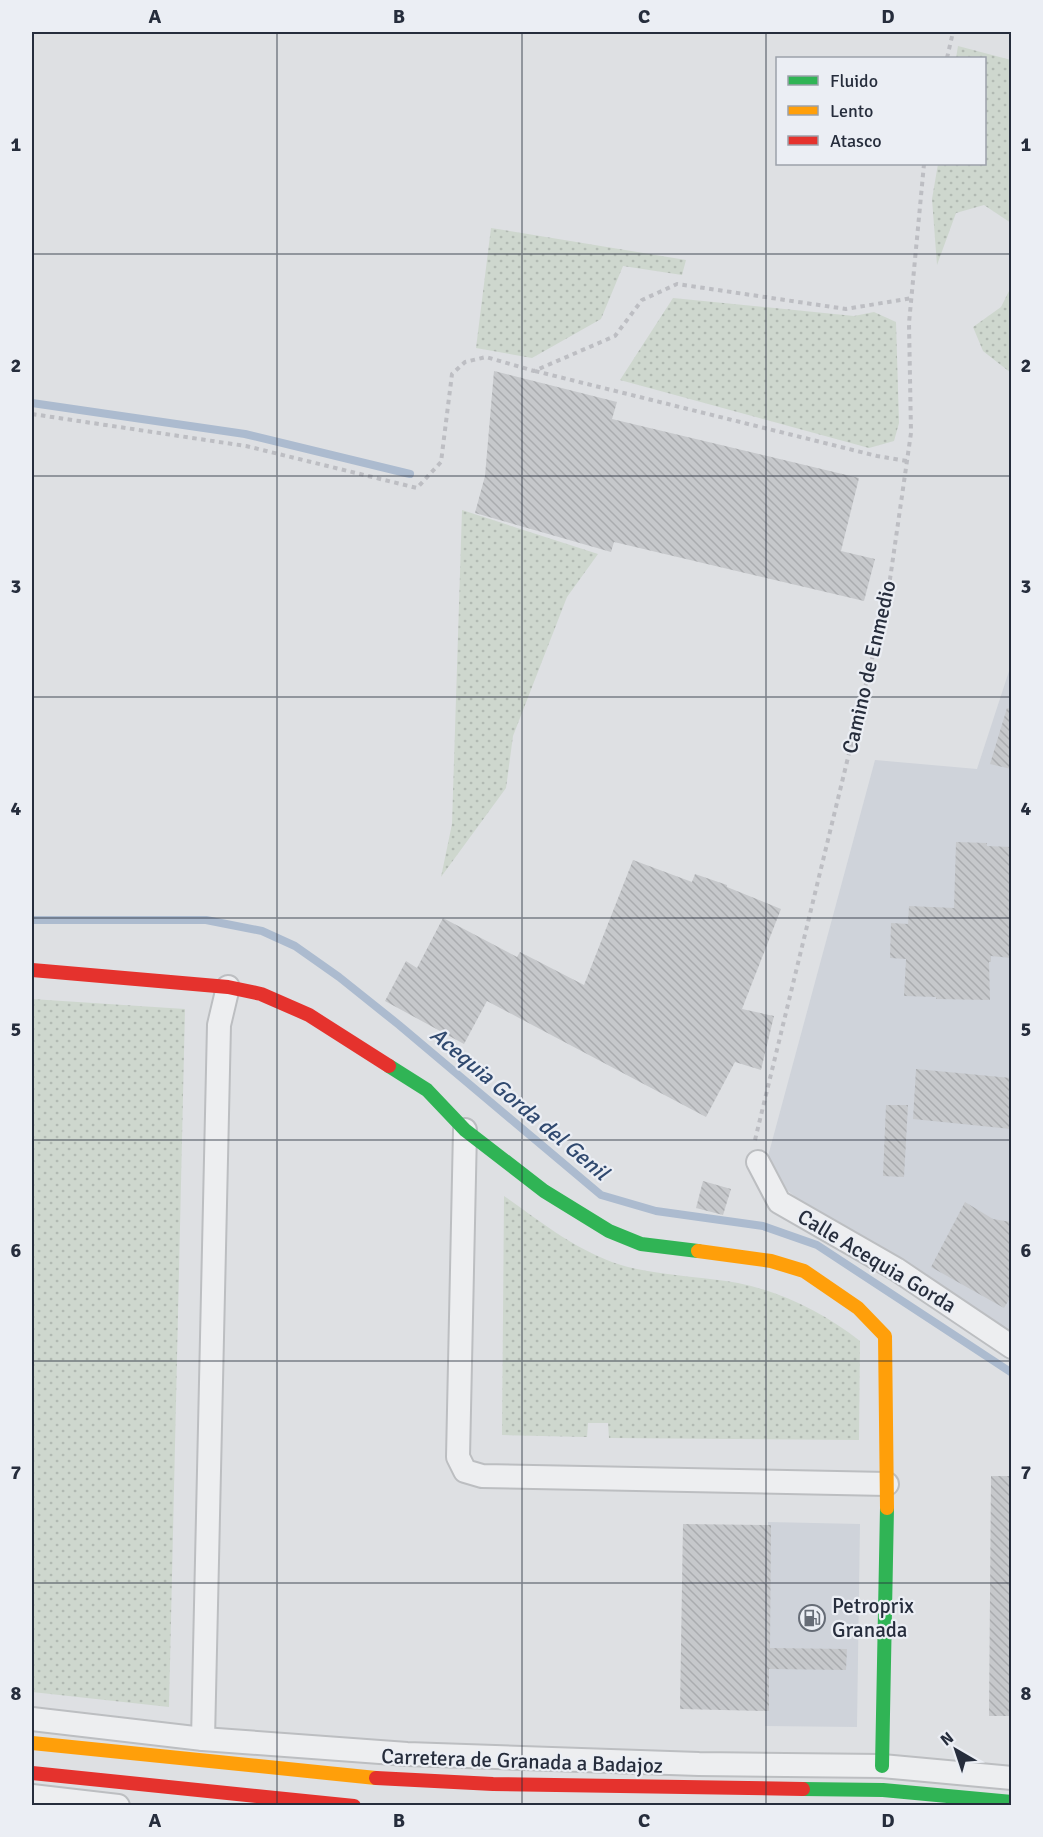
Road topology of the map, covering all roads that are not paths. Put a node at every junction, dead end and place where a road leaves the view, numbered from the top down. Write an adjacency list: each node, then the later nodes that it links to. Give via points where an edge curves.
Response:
1 (32, 970): 2 (main road)
2 (228, 987): 3 (main road, via 261,994 309,1015 427,1090); 8 (street, via 219,1025)
3 (465, 1130): 6 (main road, via 544,1191 609,1231 641,1244 771,1261 804,1271 858,1308 885,1336); 6 (street, via 458,1457 465,1471 482,1476)
4 (758, 1162): 5 (street, Calle Acequia Gorda, via 779,1202 896,1269)
5 (1011, 1347)
6 (887, 1484): 10 (main road)
7 (32, 1719): 8 (street)
8 (203, 1739): 10 (street, via 407,1754)
9 (32, 1743): 14 (main road, Carretera de Granada a Badajoz, via 387,1779 883,1790)
10 (882, 1766): 12 (street)
11 (32, 1773): 16 (main road)
12 (1011, 1779)
13 (32, 1796): 15 (street)
14 (1011, 1802)
15 (118, 1806)
16 (354, 1806)

